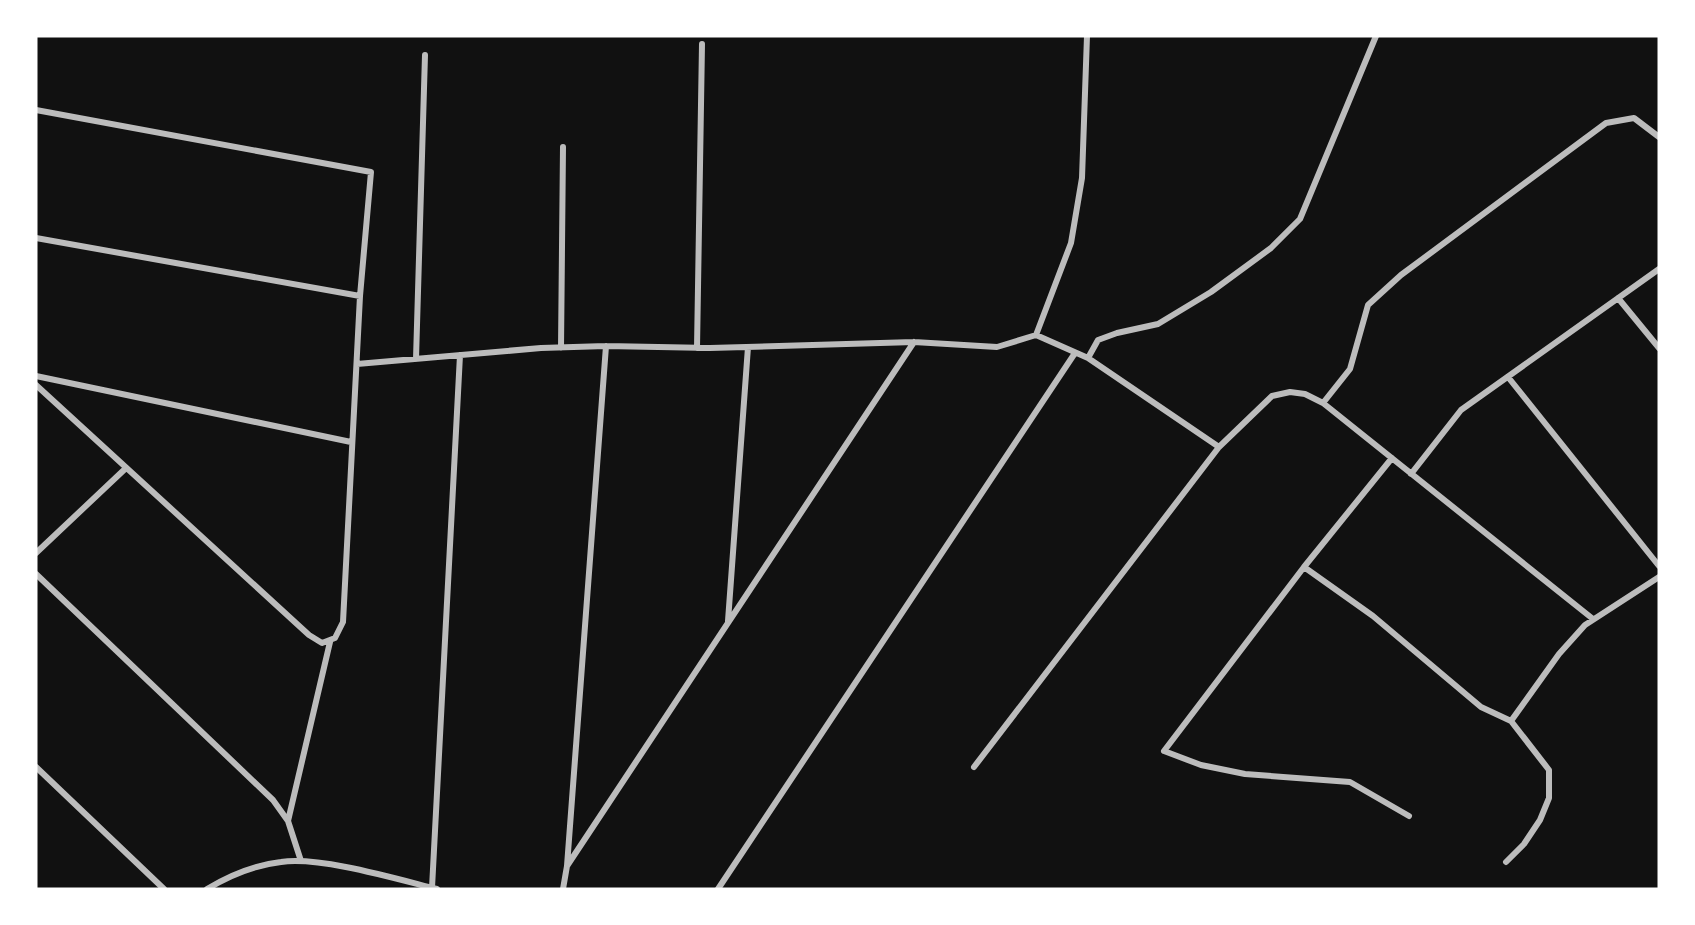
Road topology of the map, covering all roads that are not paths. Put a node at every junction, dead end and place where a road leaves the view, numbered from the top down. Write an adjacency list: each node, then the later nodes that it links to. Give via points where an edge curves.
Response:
1 (1087, 36): 12 (street, via 1082,178 1071,243)
2 (1376, 36): 21 (street, via 1300,219 1271,248 1210,292 1158,324 1098,340)
3 (702, 44): 17 (street)
4 (425, 55): 22 (street)
5 (36, 110): 10 (street, via 371,172)
6 (1659, 137): 27 (street, via 1634,118 1606,123 1401,275 1368,305 1350,369)
7 (562, 147): 16 (street)
8 (36, 238): 10 (street)
9 (1659, 269): 11 (street)
10 (360, 296): 23 (street)
11 (1618, 298): 18 (street); 25 (street)
12 (1036, 334): 13 (street, via 997,346); 19 (street)
13 (914, 342): 15 (street); 39 (street)
14 (606, 346): 16 (street); 17 (street); 48 (street)
15 (748, 347): 17 (street); 39 (street)
16 (561, 348): 20 (street)
17 (697, 348)
18 (1659, 348)
19 (1076, 353): 21 (street); 53 (street)
20 (460, 355): 22 (street); 49 (street)
21 (1088, 358): 29 (street)
22 (416, 359): 23 (street)
23 (357, 364): 28 (street)
24 (36, 376): 28 (street)
25 (1508, 376): 32 (street, via 1461,410); 34 (street)
26 (36, 385): 31 (street)
27 (1323, 403): 29 (street, via 1305,394 1272,396); 30 (street)
28 (351, 442): 40 (street, via 343,622)
29 (1219, 447): 43 (street)
30 (1392, 458): 32 (street); 35 (street)
31 (125, 469): 33 (street); 40 (street, via 309,635 322,643)
32 (1411, 474): 38 (street)
33 (36, 553)
34 (1659, 566)
35 (1304, 567): 41 (street, via 1373,616 1481,707); 44 (street, via 1164,751 1201,765 1245,774 1350,782)
36 (36, 574): 45 (street, via 252,778)
37 (1659, 578): 38 (street)
38 (1593, 619): 41 (street, via 1559,654)
39 (728, 624): 48 (street)
40 (330, 642): 45 (street)
41 (1511, 721): 47 (street, via 1549,770 1549,798 1530,836)
42 (36, 767): 50 (street)
43 (974, 767)
44 (1409, 816)
45 (288, 821): 46 (street)
46 (301, 861): 49 (street); 51 (street, via 282,861 246,870)
47 (1506, 862)
48 (567, 866): 52 (street)
49 (434, 888)
50 (164, 889)
51 (207, 889)
52 (563, 889)
53 (718, 889)

